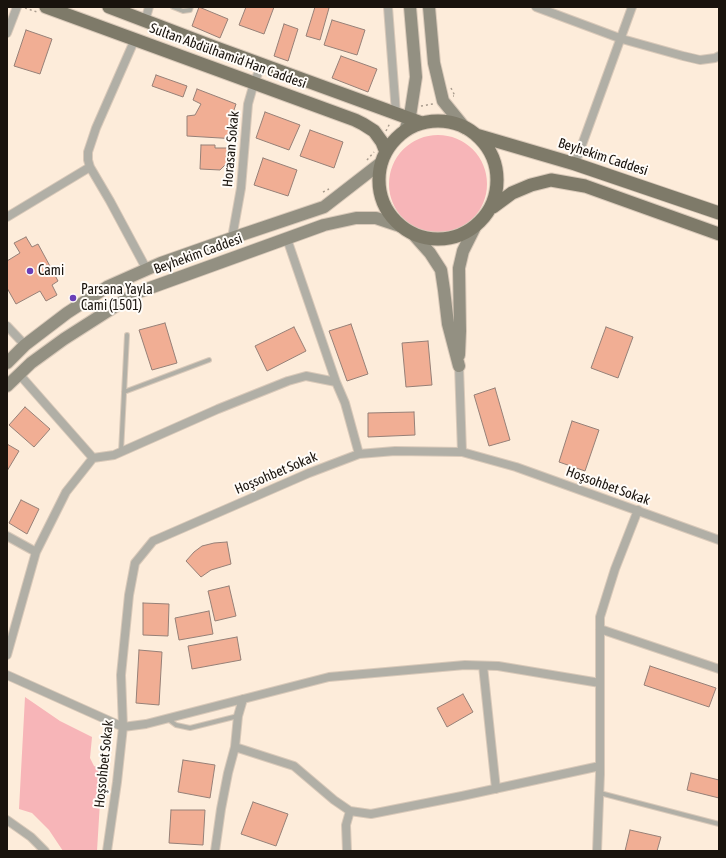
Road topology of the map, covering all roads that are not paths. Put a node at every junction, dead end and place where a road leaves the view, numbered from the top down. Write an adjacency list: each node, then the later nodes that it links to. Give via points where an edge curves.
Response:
1 (17, 7): 14 (street)
2 (46, 7): 16 (main road, Sultan Abdülhamid Han Caddesi)
3 (109, 7): 13 (main road, Sultan Abdülhamid Han Caddesi)
4 (149, 7): 13 (street)
5 (173, 7): 6 (lane, via 190,10)
6 (191, 7)
7 (380, 7): 12 (street)
8 (410, 7): 23 (main road, via 416,77)
9 (429, 7): 24 (main road, via 434,63 443,101)
10 (538, 7): 15 (street)
11 (632, 7): 15 (street)
12 (388, 8): 21 (street)
13 (145, 21): 18 (main road, Sultan Abdülhamid Han Caddesi)
14 (7, 33)
15 (622, 39): 17 (street, via 700,60); 27 (street)
16 (135, 40): 19 (main road, Sultan Abdülhamid Han Caddesi); 28 (street, via 96,128 88,152)
17 (719, 56)
18 (262, 64): 19 (street, Horasan Sokak); 20 (main road, Sultan Abdülhamid Han Caddesi)
19 (254, 83): 22 (main road, Sultan Abdülhamid Han Caddesi); 36 (street, Horasan Sokak, via 248,104 241,188)
20 (359, 100): 21 (main road, Sultan Abdülhamid Han Caddesi); 22 (main road, via 362,109 360,114)
21 (396, 114): 23 (main road, Sultan Abdülhamid Han Caddesi)
22 (351, 119): 26 (main road, Sultan Abdülhamid Han Caddesi, via 374,131 380,139)
23 (407, 125): 24 (main road, via 444,121); 26 (main road)
24 (465, 128): 25 (main road)
25 (476, 135): 27 (main road, Beyhekim Caddesi); 29 (main road, via 487,148 495,164 497,181)
26 (384, 157): 32 (main road, via 379,180 381,197 388,213); 36 (main road, Beyhekim Caddesi, via 324,207)
27 (575, 164): 30 (main road, Beyhekim Caddesi)
28 (90, 167): 31 (street); 38 (street)
29 (492, 207): 33 (main road); 35 (main road, via 531,184 551,180 585,186)
30 (719, 213)
31 (7, 217)
32 (400, 226): 34 (main road); 37 (main road, Beyhekim Caddesi, via 376,218 356,218 324,225)
33 (475, 227): 34 (main road, via 460,236 443,240); 44 (main road, via 458,268)
34 (413, 234): 44 (main road, via 441,270 448,324)
35 (719, 234)
36 (232, 238): 38 (main road, Beyhekim Caddesi)
37 (287, 239): 45 (main road, Beyhekim Caddesi, via 136,293 64,339); 46 (street)
38 (147, 270): 41 (main road, Beyhekim Caddesi, via 107,287)
39 (7, 326): 41 (street)
40 (127, 335): 48 (lane)
41 (25, 345): 43 (main road, Beyhekim Caddesi)
42 (209, 360): 48 (lane)
43 (7, 363)
44 (459, 366): 50 (street)
45 (19, 374): 47 (main road, Beyhekim Caddesi); 52 (street)
46 (336, 382): 49 (street, via 306,376 288,381); 51 (street)
47 (7, 386)
48 (124, 392): 49 (lane)
49 (121, 452): 52 (street)
50 (462, 452): 51 (street, Hoşsohbet Sokak, via 395,451); 53 (street, Hoşsohbet Sokak, via 516,467)
51 (359, 454): 66 (street, Hoşsohbet Sokak, via 309,472 153,541 135,563 129,595 121,675)
52 (93, 458): 56 (street, via 66,492)
53 (638, 510): 55 (street, Hoşsohbet Sokak); 57 (street, via 614,569 600,617)
54 (7, 536): 56 (street)
55 (719, 540)
56 (36, 552): 58 (street)
57 (600, 629): 60 (street); 62 (street)
58 (7, 655)
59 (483, 666): 62 (street, via 498,666); 63 (street, via 464,665 329,677); 69 (street)
60 (719, 669)
61 (7, 675): 66 (street)
62 (600, 683): 68 (street)
63 (243, 699): 64 (street); 65 (street)
64 (238, 716): 65 (lane, via 190,728 176,725); 67 (street)
65 (167, 718): 66 (street)
66 (123, 727): 75 (street, Hoşsohbet Sokak)
67 (235, 747): 71 (street, via 294,766); 76 (street, via 222,801)
68 (600, 766): 69 (street); 70 (street)
69 (496, 789): 71 (street, via 371,814)
70 (599, 793): 73 (lane); 78 (street)
71 (350, 811): 77 (street, via 346,824)
72 (7, 820): 74 (street)
73 (719, 824)
74 (46, 851)
75 (107, 851)
76 (215, 851)
77 (347, 851)
78 (597, 851)

